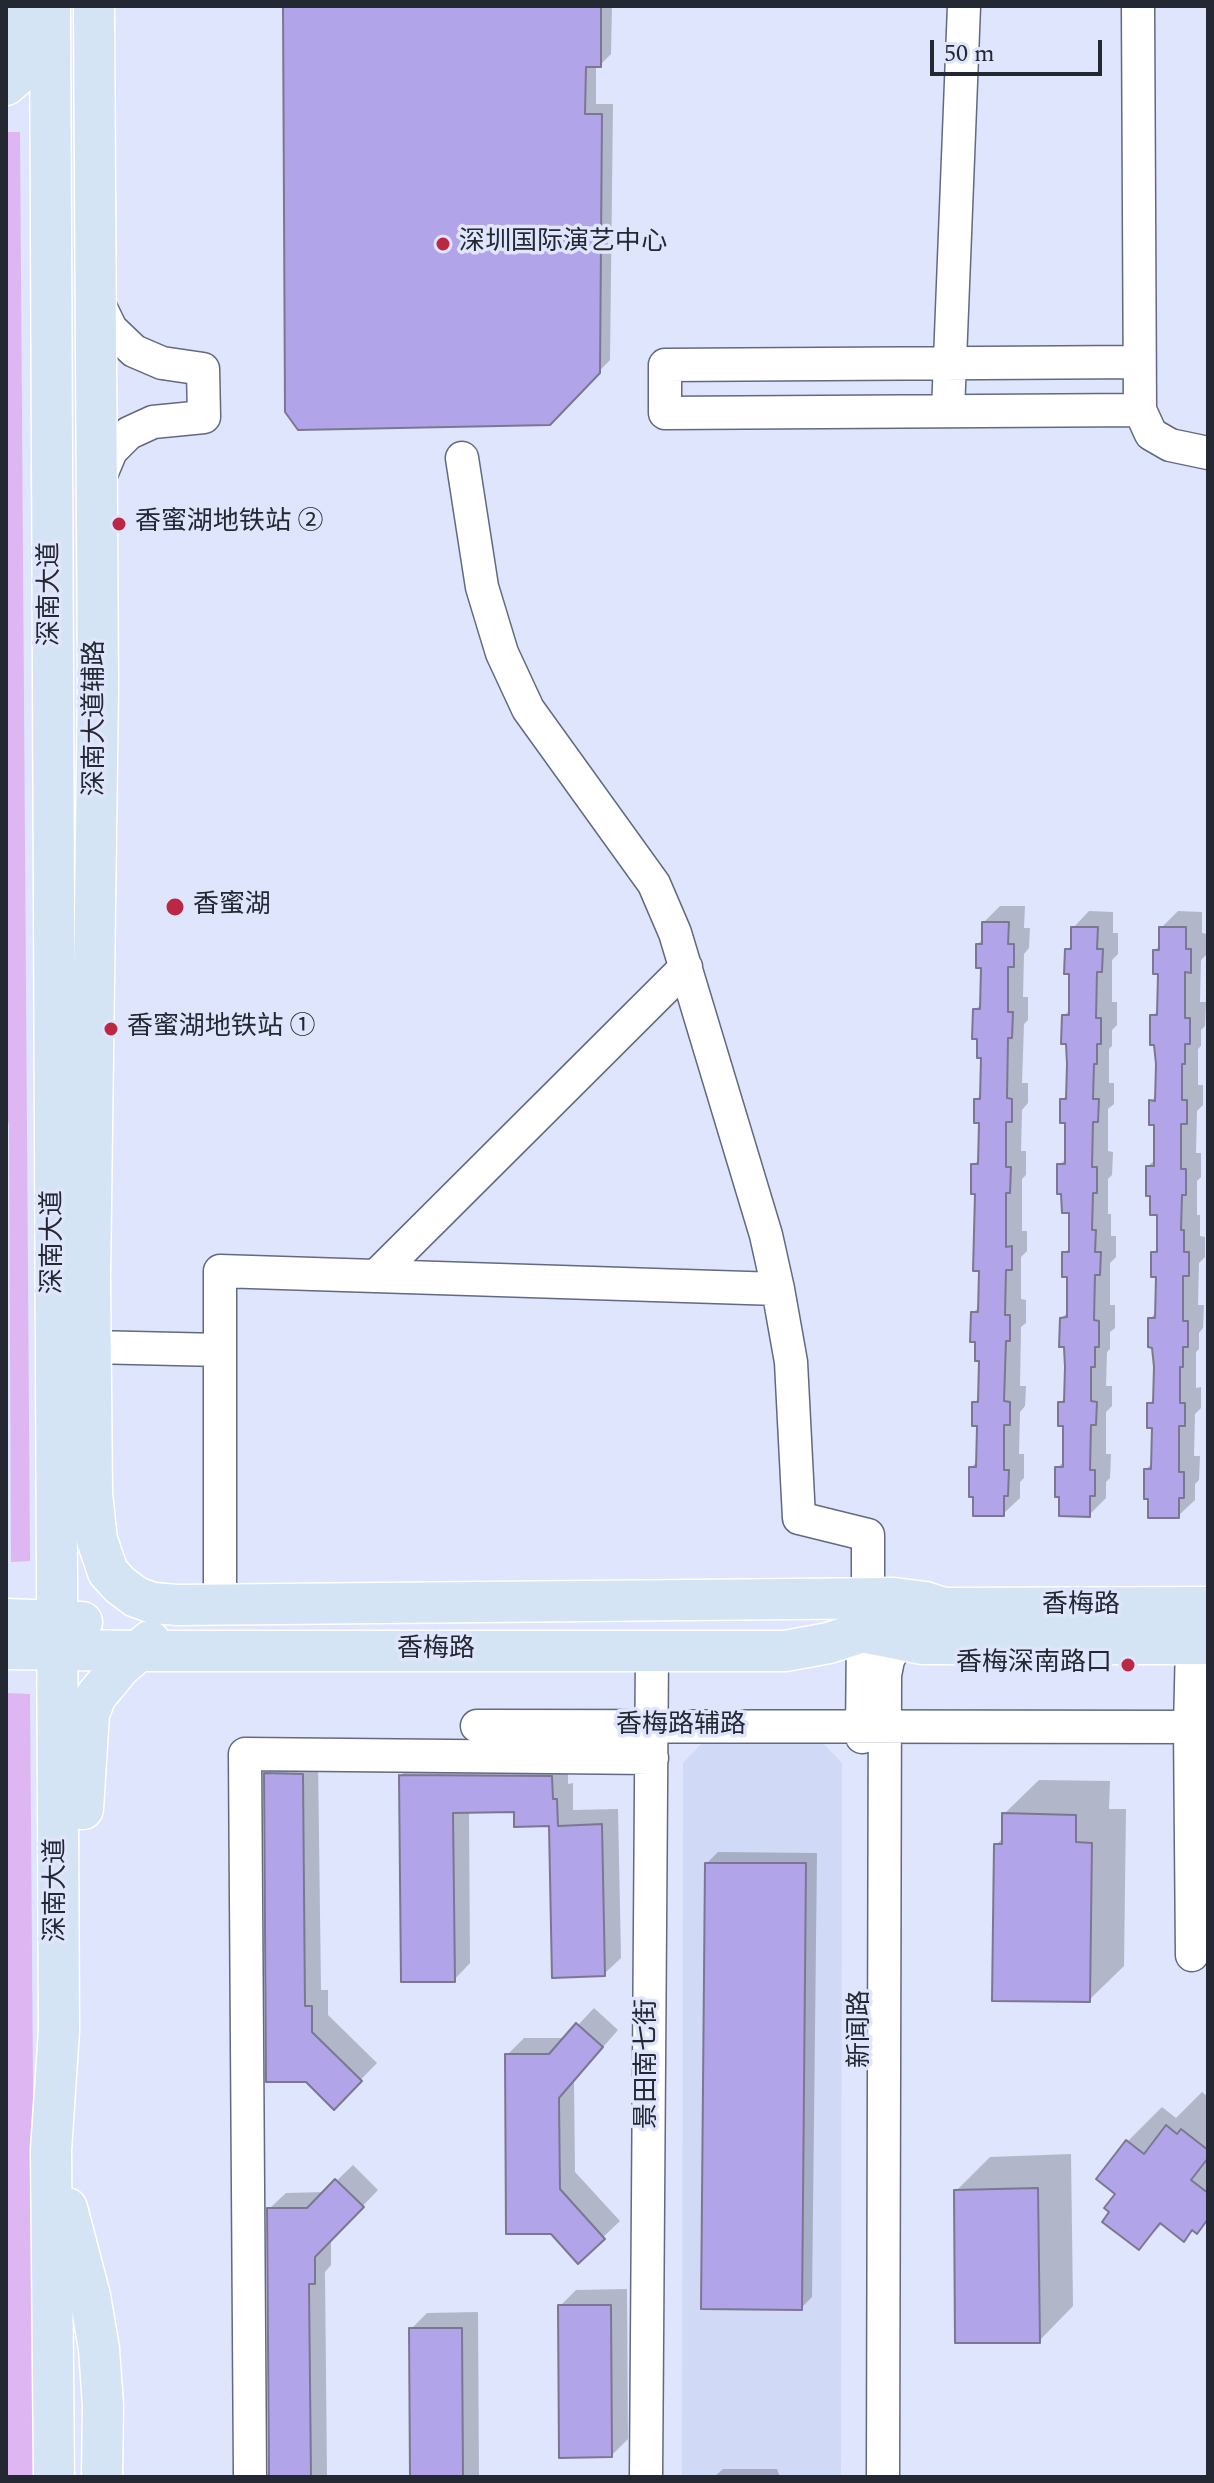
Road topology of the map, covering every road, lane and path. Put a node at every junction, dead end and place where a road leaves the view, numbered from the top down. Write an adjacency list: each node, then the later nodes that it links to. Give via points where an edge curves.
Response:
1 (20, 6): 6 (main road, via 20,66)
2 (50, 6): 16 (main road, 深南大道)
3 (94, 6): 7 (main road, 深南大道辅路)
4 (964, 6): 9 (street)
5 (1138, 6): 8 (street)
6 (6, 85)
7 (96, 298): 14 (main road, 深南大道辅路); 14 (street, via 111,329 134,351 162,363 203,369 204,417 153,422 129,433 104,462)
8 (1139, 362): 9 (street); 10 (street)
9 (948, 363): 11 (street); 11 (street, via 665,365 665,413)
10 (1140, 410): 11 (street); 12 (street, via 1151,434 1170,445)
11 (948, 411)
12 (1208, 453)
13 (462, 458): 17 (street, via 482,587 502,653 528,709 654,884)
14 (97, 489): 15 (main road, 深南大道辅路)
15 (98, 688): 16 (main road); 20 (main road, 深南大道辅路)
16 (53, 844): 18 (main road, 深南大道)
17 (686, 967): 19 (street); 21 (street)
18 (54, 1147): 20 (main road); 25 (main road, 深南大道)
19 (376, 1276): 21 (street); 23 (street, via 220,1271)
20 (90, 1277): 22 (main road, 深南大道辅路)
21 (778, 1289): 28 (street, via 791,1362 799,1518 868,1535)
22 (91, 1347): 23 (street); 24 (main road, 深南大道辅路)
23 (220, 1350): 26 (street)
24 (92, 1429): 25 (main road, via 71,1534); 26 (main road, via 97,1540 108,1572 136,1597 153,1603)
25 (56, 1562): 31 (main road, 深南大道)
26 (220, 1604): 28 (main road)
27 (1208, 1607): 28 (main road, 香梅路, via 944,1608 915,1600)
28 (865, 1616): 30 (main road, 香梅路, via 837,1627); 32 (main road, 香梅路); 36 (main road, 香梅路, via 818,1646 785,1651); 37 (street, 新闻路); 39 (street, 新闻路)
29 (6, 1619): 31 (main road, 香梅路)
30 (169, 1626): 31 (main road, 香梅路); 35 (main road)
31 (56, 1635): 34 (main road, 香梅路); 35 (main road, 香梅路); 43 (main road, 深南大道)
32 (912, 1643): 33 (main road, 香梅路); 37 (street, via 892,1652)
33 (1200, 1644): 40 (street)
34 (6, 1649)
35 (137, 1651): 36 (main road, 香梅路); 43 (main road, via 96,1696 89,1714 78,1932)
36 (652, 1651): 41 (street, 景田南七街)
37 (885, 1675): 39 (street, 新闻路)
38 (477, 1726): 41 (street, 香梅路辅路)
39 (873, 1727): 40 (street, 香梅路辅路); 41 (street, 香梅路辅路); 49 (street, 新闻路); 50 (street, 新闻路)
40 (1199, 1727): 42 (street)
41 (652, 1743): 47 (street, via 245,1754); 48 (street, 景田南七街)
42 (1192, 1955)
43 (59, 2031): 44 (main road, 深南大道)
44 (51, 2150): 45 (main road, 深南大道); 46 (main road, via 95,2318 103,2405)
45 (54, 2477)
46 (102, 2477)
47 (250, 2477)
48 (646, 2477)
49 (861, 2477)
50 (883, 2477)

